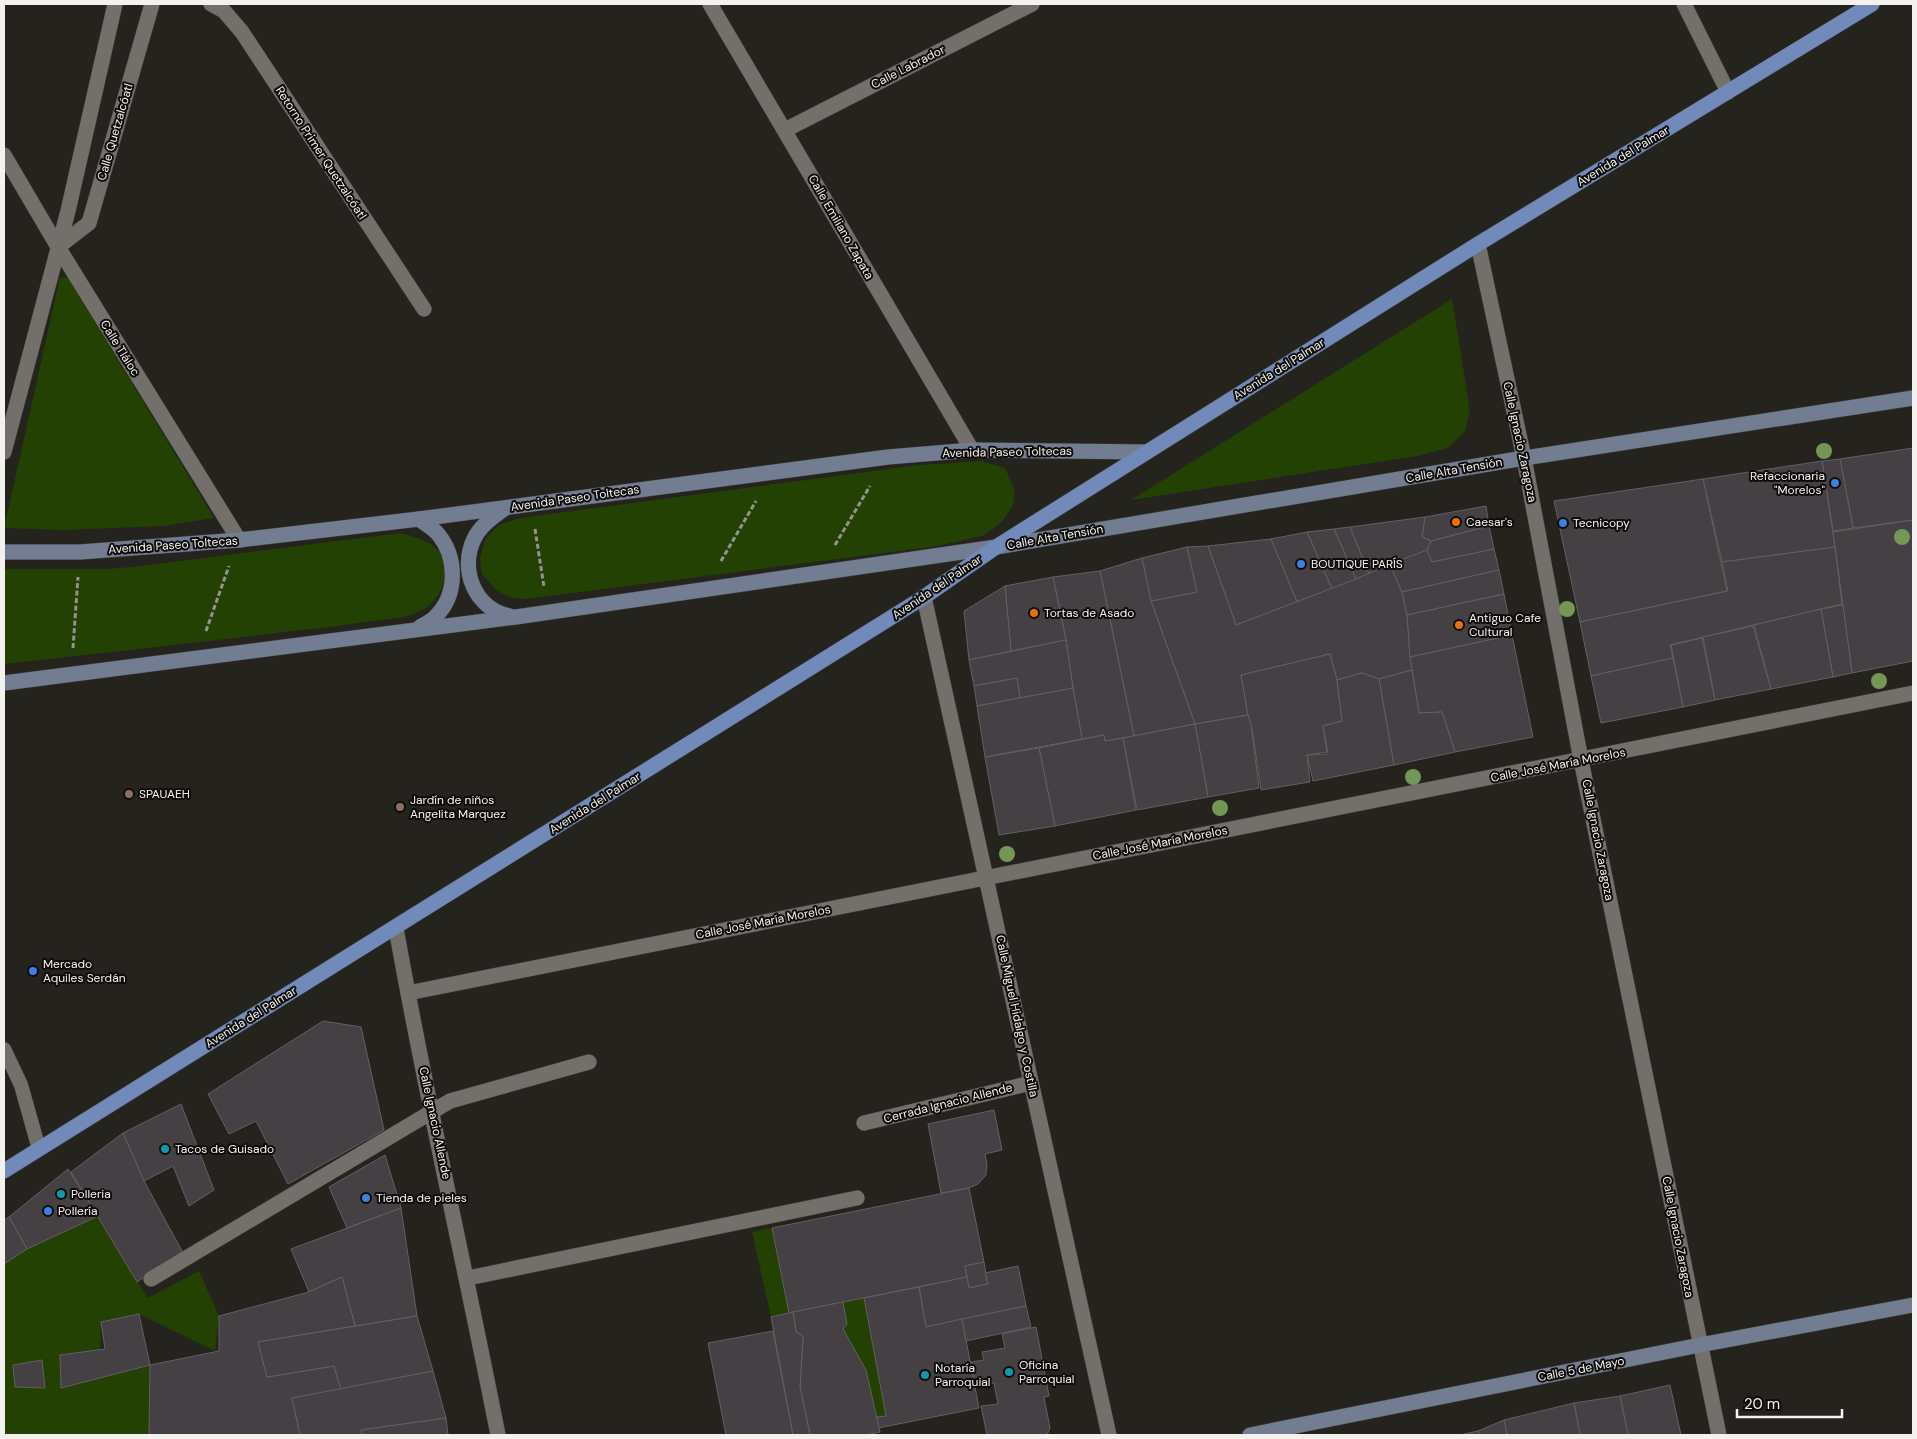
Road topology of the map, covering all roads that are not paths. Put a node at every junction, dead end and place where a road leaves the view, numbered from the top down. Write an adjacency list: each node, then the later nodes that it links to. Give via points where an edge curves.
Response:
1 (115, 4): 12 (street, Calle Quetzalcóatl)
2 (152, 4): 12 (street, Calle Quetzalcóatl, via 89,223)
3 (211, 4): 13 (street, Retorno Primer Quetzalcóatl, via 224,11 242,32)
4 (710, 4): 9 (street, Calle Emiliano Zapata)
5 (1032, 4): 9 (street, Calle Labrador)
6 (1684, 4): 8 (street)
7 (1872, 4): 8 (main road, Avenida del Palmar)
8 (1728, 92): 11 (main road, Avenida del Palmar)
9 (785, 130): 15 (street, Calle Emiliano Zapata)
10 (4, 155): 12 (street, Calle Tláloc)
11 (1478, 244): 17 (main road, Avenida del Palmar); 18 (street, Calle Ignacio Zaragoza)
12 (58, 247): 16 (street, Calle Quetzalcóatl); 21 (street, Calle Tláloc)
13 (424, 309)
14 (1913, 398): 18 (street, Calle Alta Tensión)
15 (972, 450): 17 (street, Avenida Paseo Toltecas); 19 (street, Avenida Paseo Toltecas, via 888,456)
16 (4, 452)
17 (1147, 452): 22 (main road, Avenida del Palmar)
18 (1524, 458): 22 (street, Calle Alta Tensión); 29 (street, Calle Ignacio Zaragoza)
19 (505, 508): 20 (street, Avenida Paseo Toltecas); 25 (street, via 487,521 474,538 468,558 470,580 480,599 496,613)
20 (419, 520): 21 (street, Avenida Paseo Toltecas); 26 (street, via 437,533 449,553 453,575 448,598 436,616)
21 (239, 540): 23 (street, Avenida Paseo Toltecas, via 80,552)
22 (996, 547): 24 (main road, Avenida del Palmar); 25 (street)
23 (4, 552)
24 (924, 597): 30 (street, Calle Miguel Hidalgo y Costilla); 31 (main road, Avenida del Palmar)
25 (516, 617): 26 (street)
26 (416, 630): 27 (street)
27 (4, 683)
28 (1913, 693): 29 (street, Calle José María Morelos)
29 (1581, 760): 30 (street, Calle José María Morelos); 44 (street, Calle Ignacio Zaragoza)
30 (987, 877): 32 (street, Calle José María Morelos); 35 (street, Calle Miguel Hidalgo y Costilla)
31 (396, 928): 32 (street, Calle Ignacio Allende); 38 (main road, Avenida del Palmar)
32 (408, 993): 36 (street, Calle Ignacio Allende)
33 (4, 1049): 38 (lane, via 21,1085)
34 (589, 1062): 36 (street, via 450,1101)
35 (1031, 1083): 37 (street, Cerrada Ignacio Allende); 46 (street, Calle Miguel Hidalgo y Costilla)
36 (432, 1111): 41 (street, Calle Ignacio Allende); 42 (street)
37 (864, 1123)
38 (39, 1150): 39 (main road, Avenida del Palmar)
39 (4, 1172)
40 (856, 1198): 41 (street)
41 (468, 1278): 45 (street, Calle Ignacio Allende)
42 (151, 1279)
43 (1913, 1305): 44 (street, Calle 5 de Mayo)
44 (1700, 1345): 47 (street, Calle 5 de Mayo); 48 (street, Calle Ignacio Zaragoza)
45 (498, 1435)
46 (1109, 1435)
47 (1250, 1435)
48 (1719, 1435)

